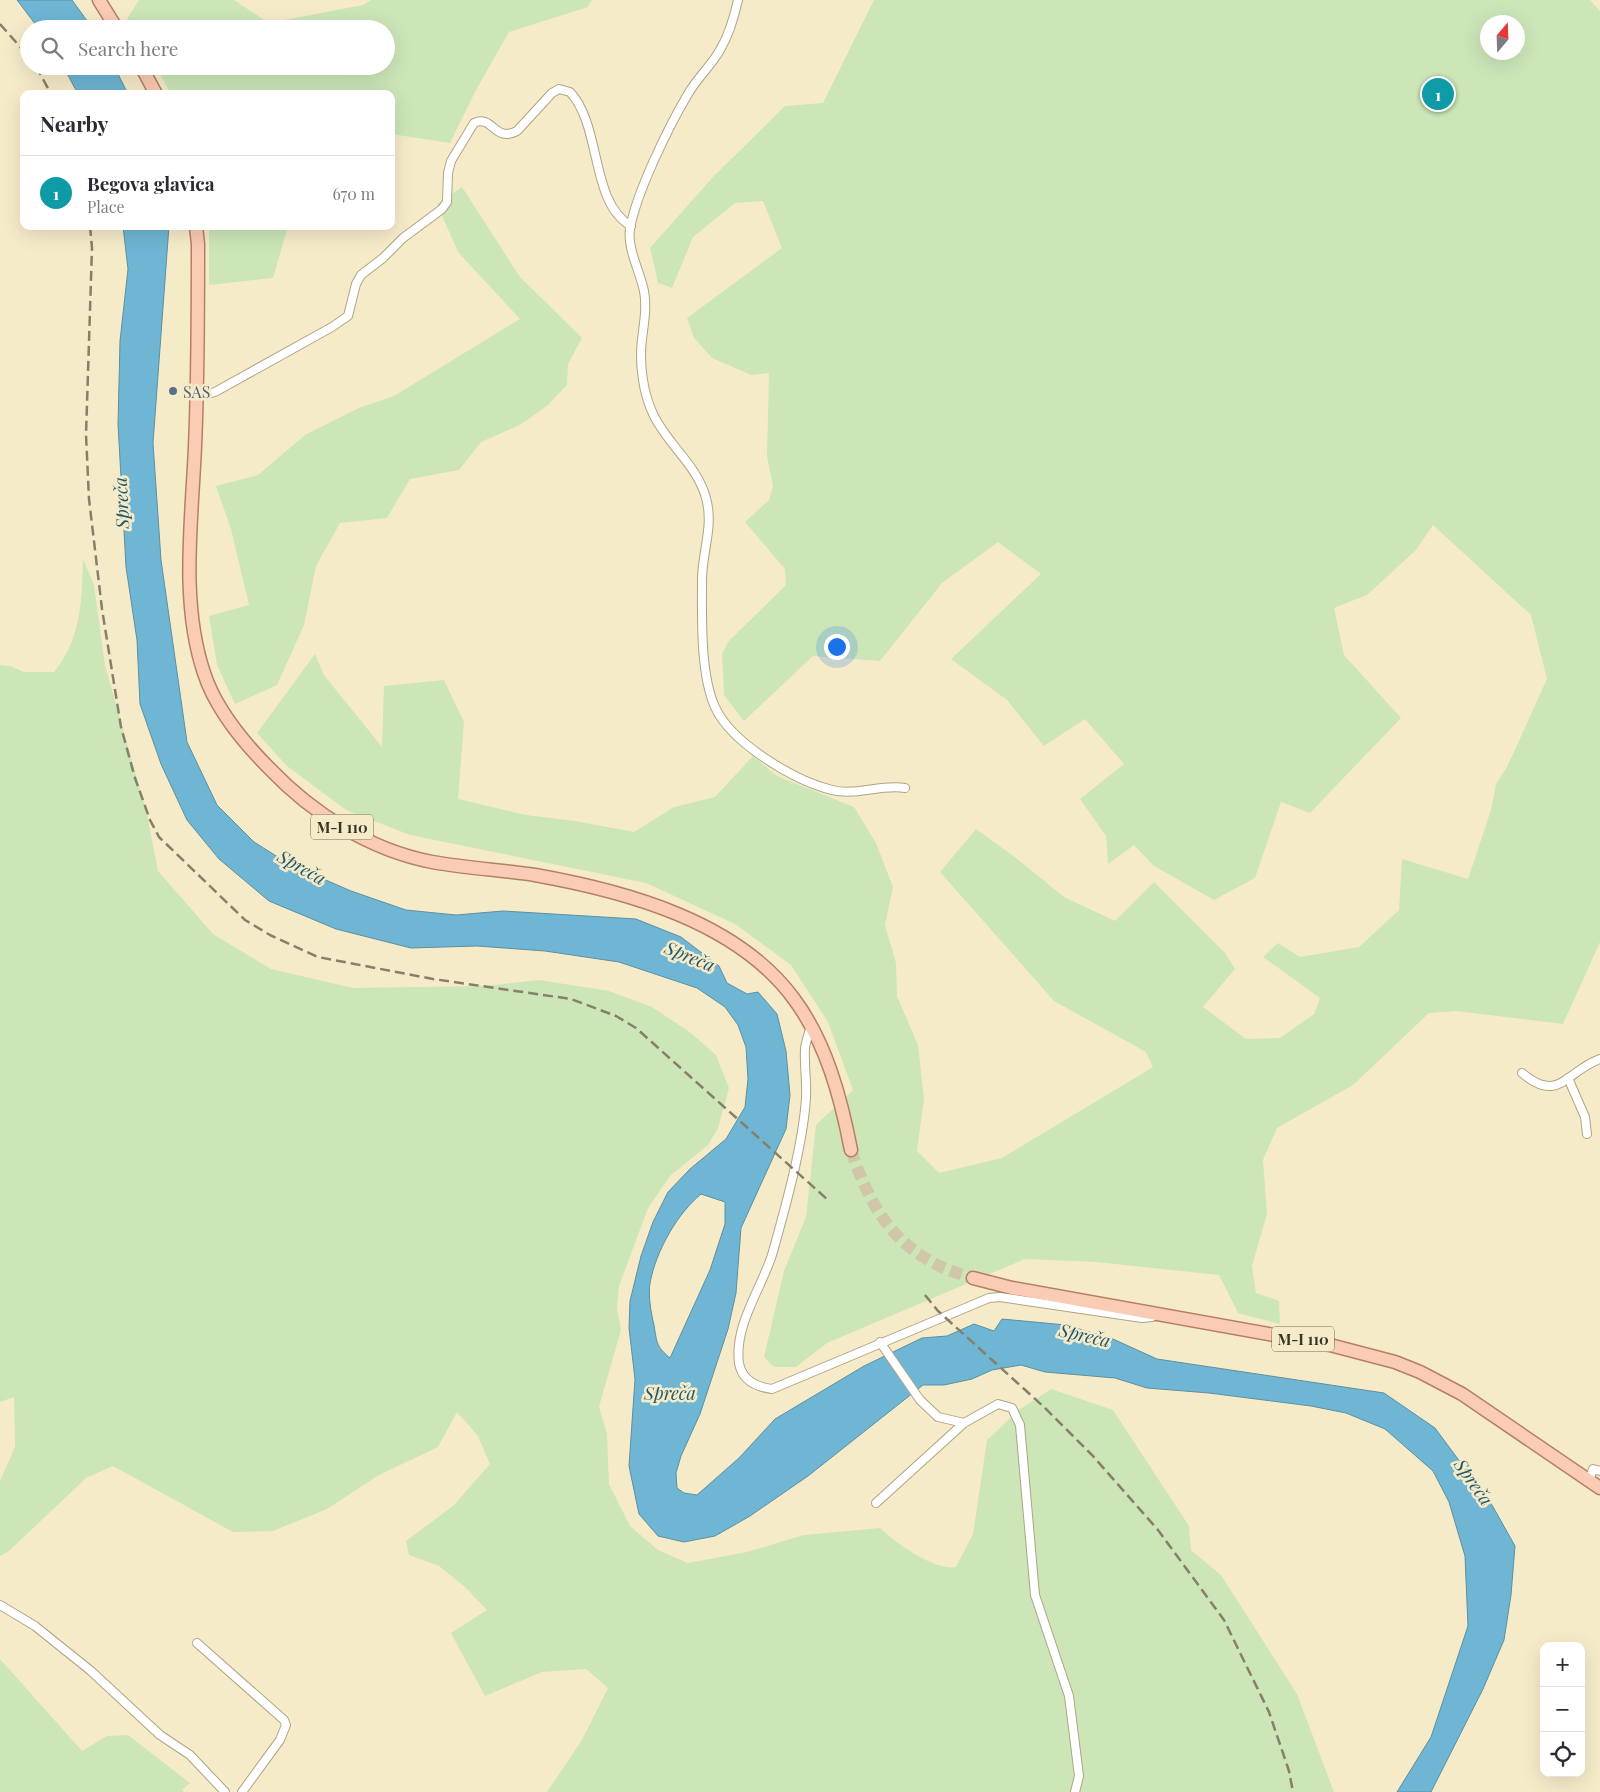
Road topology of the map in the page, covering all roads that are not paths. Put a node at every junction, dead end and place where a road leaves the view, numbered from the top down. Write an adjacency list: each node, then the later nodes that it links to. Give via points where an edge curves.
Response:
1 (99, 0): 3 (main road)
2 (738, 0): 6 (street, via 729,33 719,52 688,94 670,129 641,194)
3 (111, 20)
4 (146, 75): 5 (main road)
5 (154, 90)
6 (631, 226): 8 (street, via 619,216 608,196 585,118 570,92 559,89 517,131 510,134 502,134 480,120 474,123 451,161 447,202 361,275 348,316 215,392); 9 (street, via 631,240 646,307 641,351 645,395 654,418 692,468 707,500 709,532 702,569 702,630 715,708 759,754 811,782 849,792)
7 (196, 230): 8 (main road, M-I 110)
8 (197, 397): 10 (main road, M-I 110, via 191,575 193,628 204,675 226,718 253,753 285,785 330,820 380,846 430,861 592,886 644,900 686,917 766,968 795,1000)
9 (905, 788)
10 (811, 1026): 15 (main road, M-I 110, via 843,1108); 18 (street, via 805,1048 806,1098 789,1189 771,1256 741,1335 739,1364 751,1383 772,1389)
11 (1600, 1060): 13 (street, via 1585,1065)
12 (1522, 1073): 13 (street, via 1546,1088)
13 (1568, 1078): 14 (street, via 1585,1117)
14 (1587, 1134)
15 (851, 1150)
16 (973, 1278): 17 (main road, M-I 110, via 1012,1288)
17 (1155, 1312): 18 (street, via 1152,1317 1142,1318 989,1298); 21 (main road, M-I 110, via 1330,1345 1420,1372 1462,1394)
18 (880, 1342): 19 (street, via 920,1400 938,1417)
19 (964, 1423): 23 (street); 28 (street, via 998,1404 1012,1408 1020,1425 1035,1595 1069,1696 1078,1776)
20 (1600, 1471): 21 (street, via 1593,1469)
21 (1589, 1481): 22 (main road, M-I 110)
22 (1600, 1488)
23 (876, 1503)
24 (0, 1605): 26 (street, via 34,1626 91,1671 160,1735 190,1755)
25 (197, 1643): 27 (street, via 286,1725 280,1740)
26 (225, 1792)
27 (242, 1792)
28 (1075, 1792)

